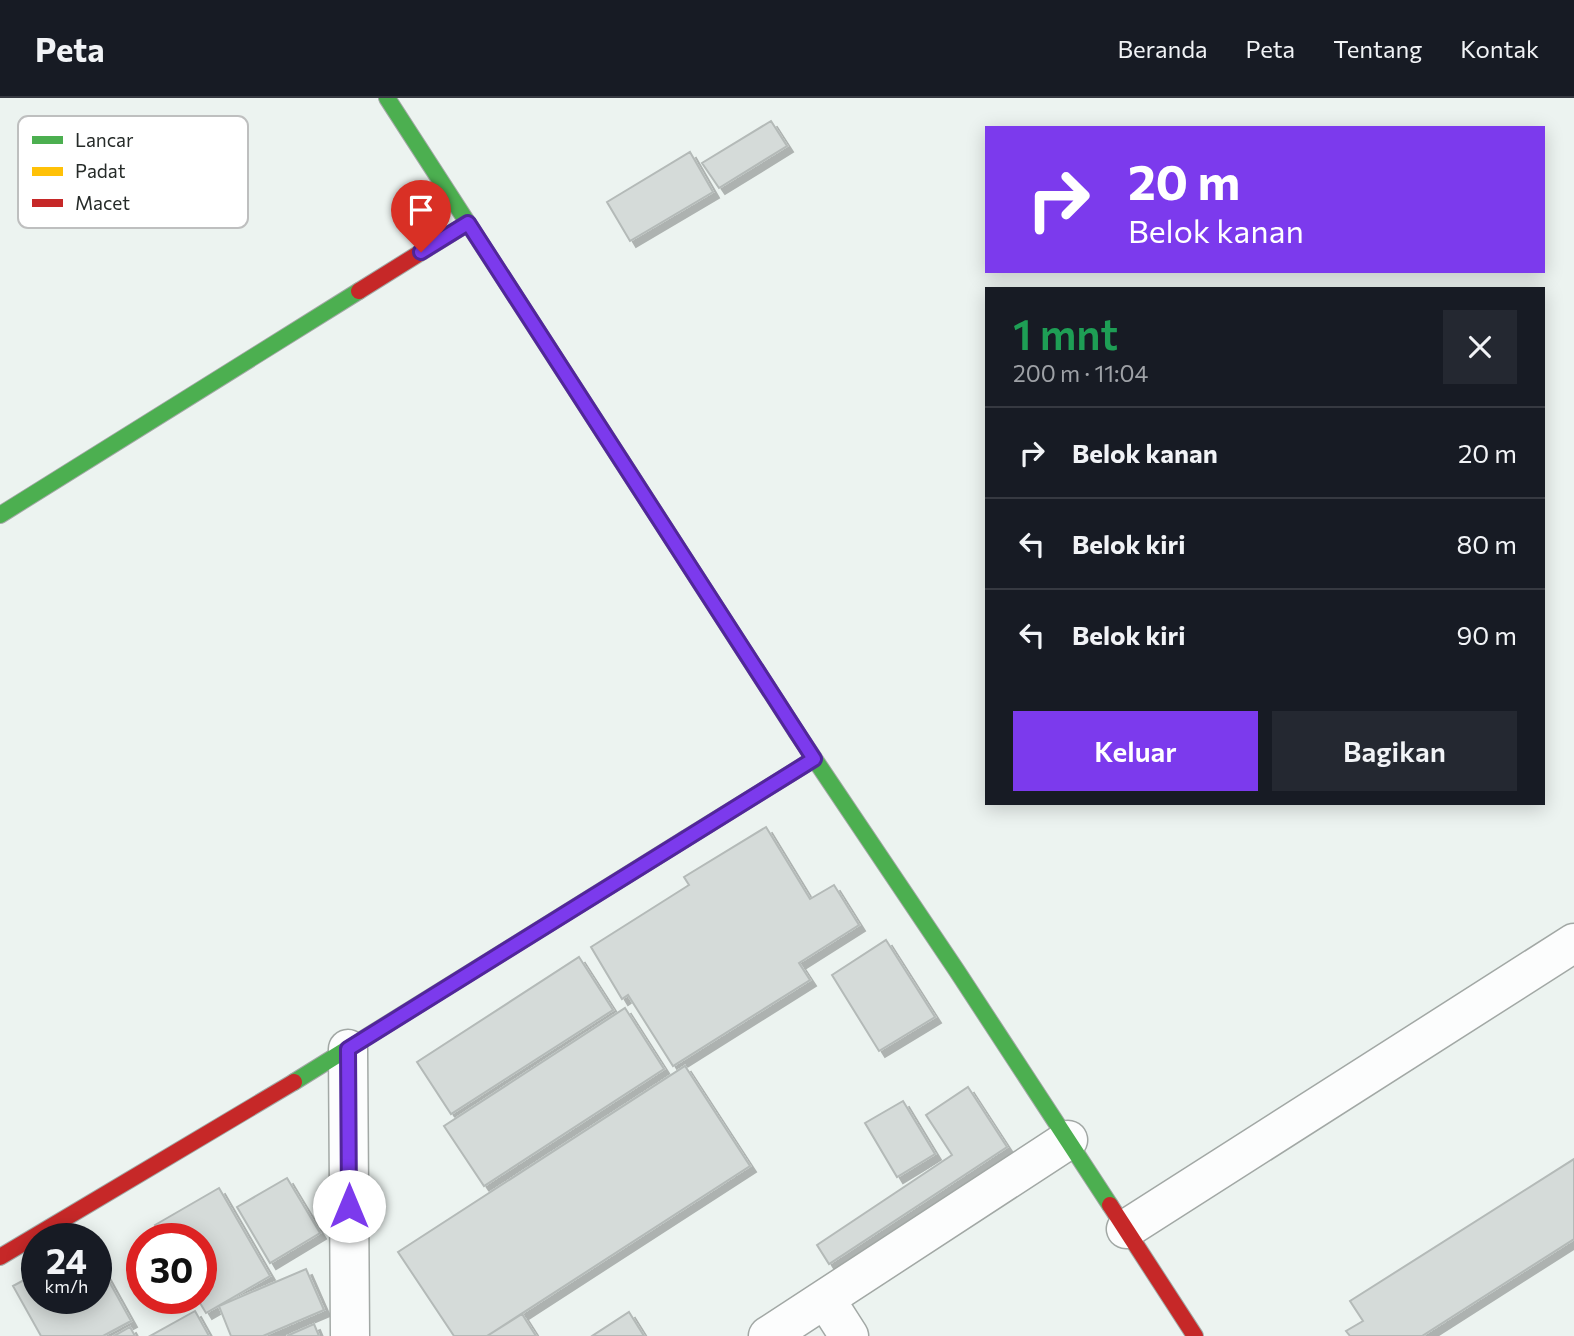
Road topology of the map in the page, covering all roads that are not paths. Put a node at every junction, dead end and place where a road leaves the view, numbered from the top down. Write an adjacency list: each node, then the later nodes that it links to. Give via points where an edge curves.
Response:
1 (387, 98): 2 (street)
2 (468, 223): 3 (street); 4 (street)
3 (0, 515)
4 (814, 759): 6 (street); 7 (street)
5 (1574, 943): 8 (street)
6 (348, 1049): 9 (street); 11 (street)
7 (1068, 1140): 8 (street); 10 (street)
8 (1126, 1230): 14 (street)
9 (0, 1257)
10 (826, 1300): 12 (street); 13 (street)
11 (350, 1336)
12 (768, 1336)
13 (849, 1336)
14 (1195, 1336)

